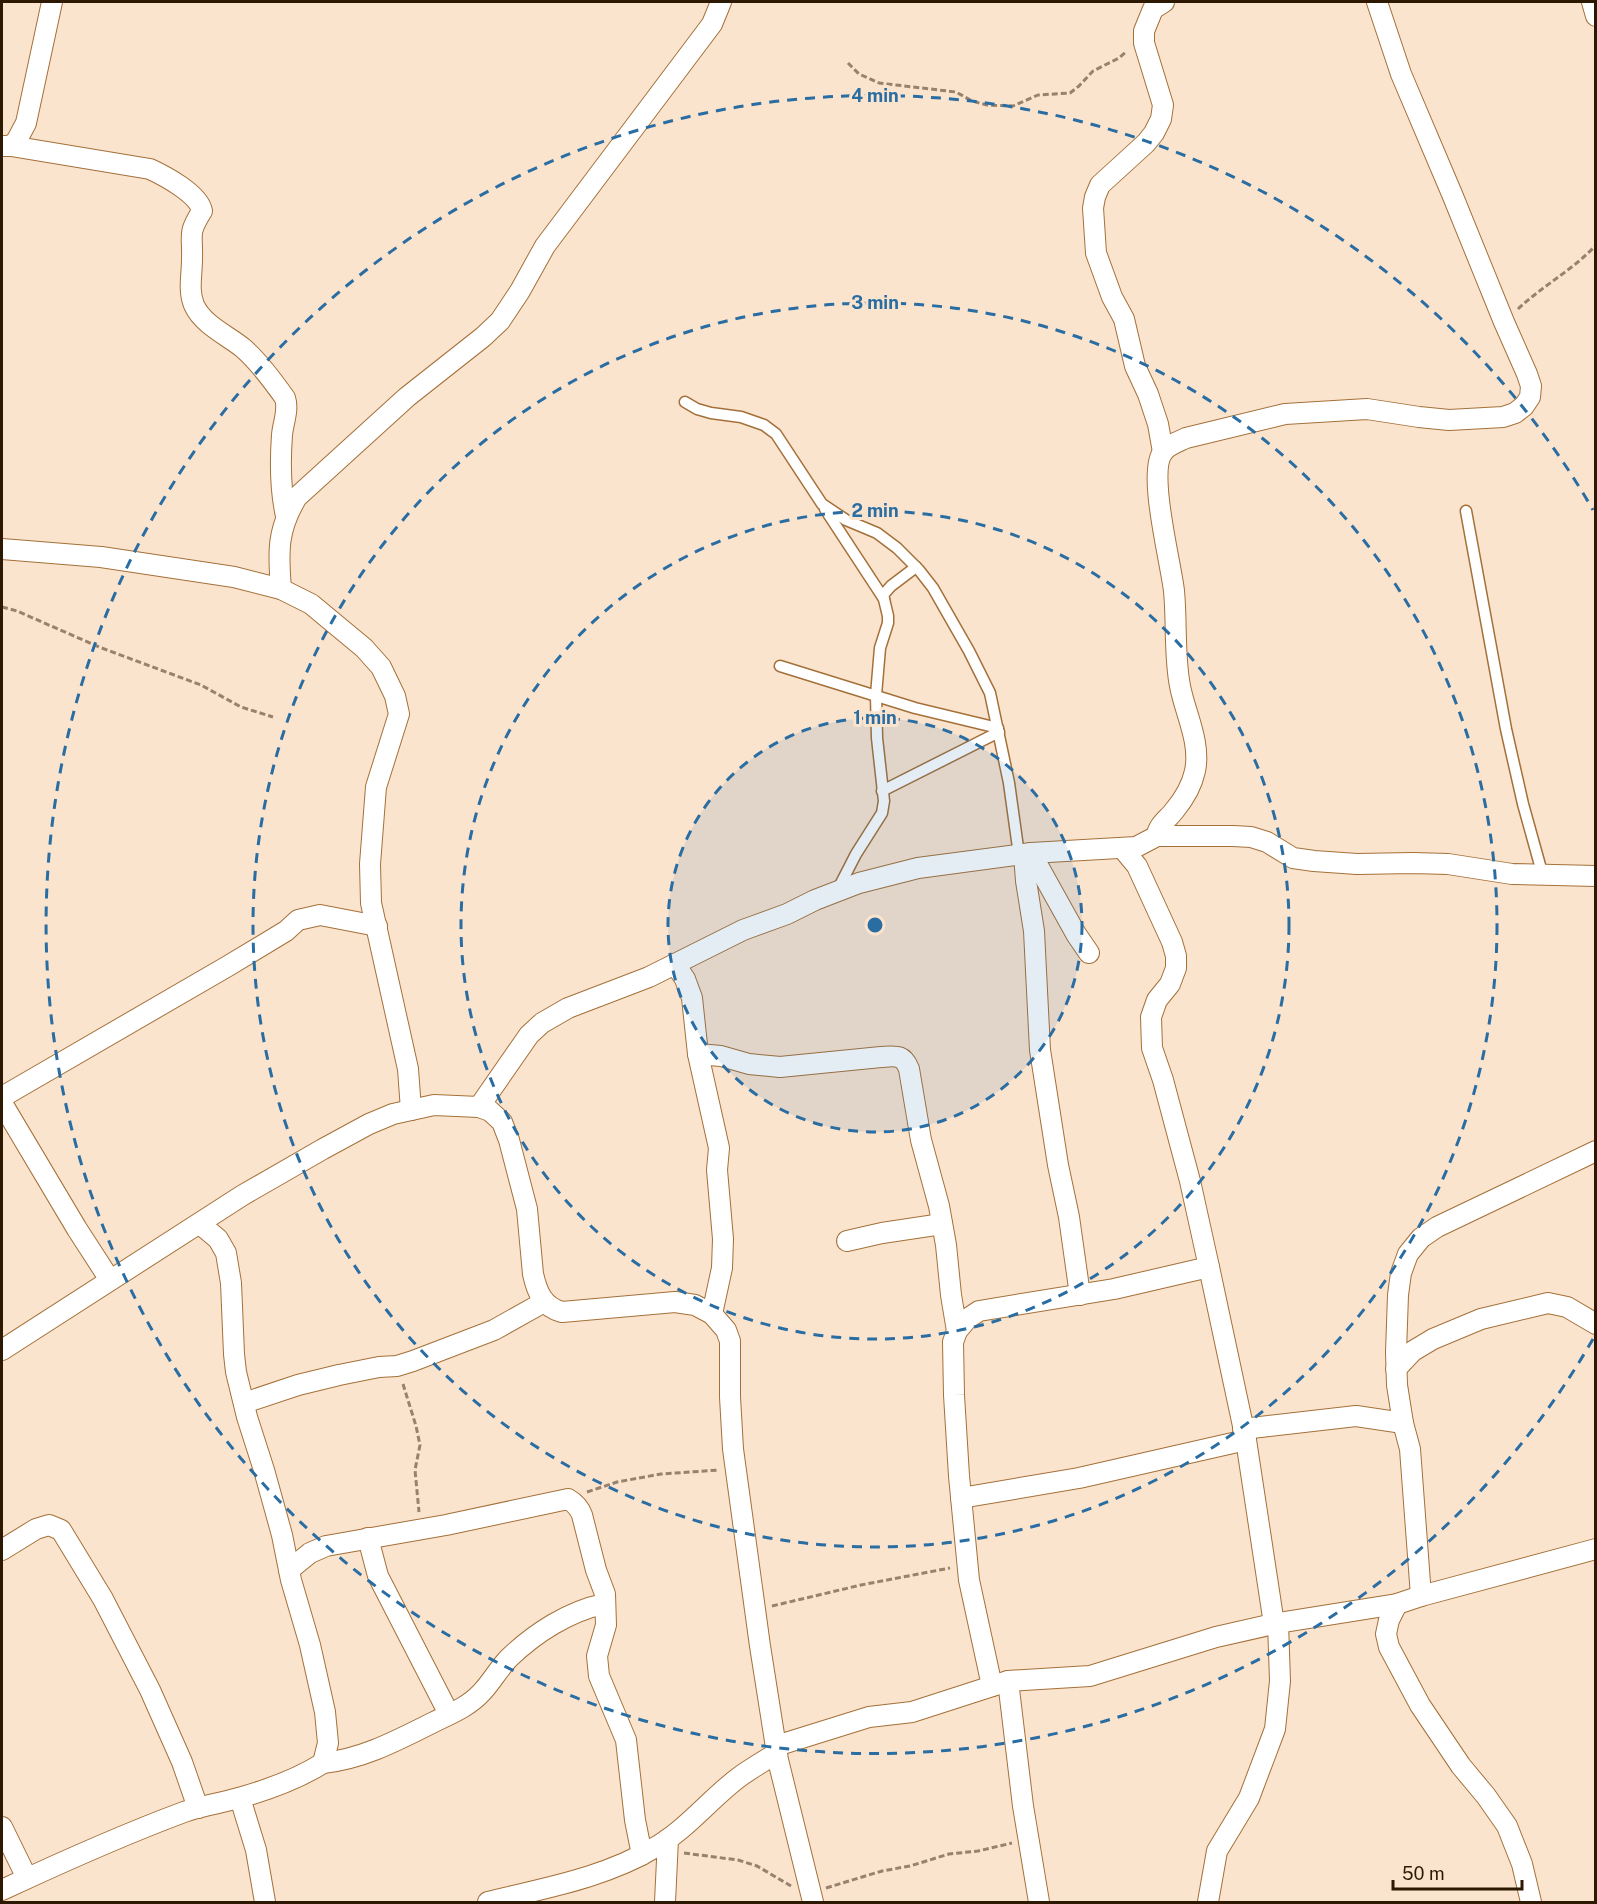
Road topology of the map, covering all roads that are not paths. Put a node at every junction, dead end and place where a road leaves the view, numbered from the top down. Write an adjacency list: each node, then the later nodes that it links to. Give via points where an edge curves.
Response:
1 (52, 2): 5 (street, via 26,123 17,140)
2 (721, 2): 10 (street, via 712,24 546,246 500,321 297,497)
3 (1377, 2): 7 (street, via 1401,74 1531,386 1530,397 1515,413 1481,420 1449,420 1367,409 1285,414 1186,438)
4 (1156, 4): 7 (street, via 1144,32 1144,43 1163,105 1161,119 1146,143 1100,185 1093,208 1096,253 1124,319 1135,366 1158,424)
5 (6, 146): 10 (street, via 150,169 165,176 200,205 202,212 191,231 192,298 201,314 243,348 285,398 280,477)
6 (685, 402): 8 (lane, via 697,409 764,425 776,434)
7 (1163, 452): 19 (street, via 1157,478 1174,591 1180,688 1193,732 1196,768 1190,786)
8 (822, 504): 12 (lane, via 877,533); 14 (lane)
9 (1466, 512): 22 (lane, via 1506,729)
10 (286, 516): 13 (street, via 280,542)
11 (2, 549): 13 (street, via 101,557 234,577)
12 (916, 567): 14 (lane, via 885,591); 17 (lane, via 933,588 969,651 990,693)
13 (281, 589): 25 (street, via 311,604 364,648 381,667 395,696 399,714 376,787 371,842 371,903)
14 (884, 599): 16 (lane, via 888,623 880,648)
15 (780, 666): 16 (lane)
16 (876, 695): 17 (lane); 18 (lane)
17 (999, 730): 18 (lane); 21 (lane)
18 (882, 791): 24 (lane, via 882,813)
19 (1157, 836): 20 (street); 22 (street, via 1251,837 1268,842 1293,858 1357,864 1448,864)
20 (1123, 849): 21 (street); 37 (street, via 1137,866 1176,956 1170,984 1157,1000 1151,1017 1152,1048 1190,1181)
21 (1025, 854): 24 (street, via 918,868); 26 (street); 39 (street, via 1034,931 1040,1050)
22 (1543, 876): 23 (street)
23 (1596, 876)
24 (836, 892): 27 (street, via 743,930)
25 (377, 926): 29 (street, via 320,915 298,920 228,966); 32 (street, via 408,1069)
26 (1089, 953)
27 (675, 964): 28 (street, via 692,998); 31 (street, via 568,1008 542,1023 529,1035)
28 (698, 1054): 35 (street, via 780,1067 881,1056 897,1056 906,1061); 41 (street, via 719,1148 722,1268)
29 (2, 1097)
30 (2, 1103): 38 (street)
31 (478, 1107): 32 (street); 40 (street, via 502,1122 509,1140 527,1209 535,1284)
32 (411, 1110): 34 (street, via 351,1134)
33 (1596, 1151): 45 (street, via 1421,1238 1408,1254 1401,1273)
34 (200, 1224): 38 (street); 46 (street, via 218,1239 226,1253 234,1354)
35 (942, 1224): 36 (street); 43 (street)
36 (847, 1241)
37 (1209, 1267): 39 (street); 48 (street)
38 (110, 1280): 44 (street)
39 (1080, 1295): 43 (street, via 979,1311)
40 (544, 1302): 41 (street, via 562,1312 675,1302 695,1305); 46 (street, via 495,1330 397,1366 339,1375)
41 (712, 1314): 60 (street, via 730,1341 736,1470)
42 (1596, 1324): 45 (street, via 1567,1307 1548,1303 1481,1319 1433,1339 1413,1351)
43 (957, 1331): 49 (street, via 953,1353)
44 (2, 1350)
45 (1396, 1369): 47 (street)
46 (244, 1403): 53 (street)
47 (1403, 1423): 48 (street, via 1356,1416); 54 (street, via 1412,1467)
48 (1245, 1435): 49 (street, via 1079,1478); 57 (street)
49 (961, 1498): 58 (street, via 969,1580)
50 (368, 1538): 53 (street, via 326,1546); 55 (street, via 568,1499 582,1515 605,1594); 59 (street, via 378,1576)
51 (1596, 1549): 54 (street)
52 (2, 1550): 63 (street, via 36,1529 48,1525 61,1530 103,1599 150,1690)
53 (289, 1570): 61 (street, via 325,1712 328,1743)
54 (1421, 1596): 56 (street)
55 (604, 1604): 59 (street, via 571,1614 527,1642 480,1694); 66 (street, via 606,1625 597,1656 599,1676 626,1740)
56 (1397, 1604): 57 (street); 75 (street, via 1386,1634 1389,1647 1437,1732 1507,1826)
57 (1276, 1623): 58 (street, via 1090,1676); 74 (street, via 1280,1681 1275,1729 1249,1798 1217,1851)
58 (1000, 1683): 60 (street, via 912,1712 869,1717); 73 (street)
59 (449, 1714): 61 (street, via 369,1753)
60 (776, 1749): 65 (street, via 738,1778); 69 (street)
61 (322, 1763): 62 (street, via 281,1784)
62 (240, 1798): 63 (street); 70 (street, via 256,1850)
63 (198, 1808): 67 (street, via 111,1840)
64 (2, 1827): 67 (street)
65 (668, 1845): 66 (street); 72 (street)
66 (642, 1854): 71 (street, via 586,1877)
67 (27, 1878): 68 (street)
68 (2, 1890)
69 (811, 1896)
70 (265, 1902)
71 (488, 1902)
72 (665, 1902)
73 (1039, 1902)
74 (1208, 1902)
75 (1531, 1902)

